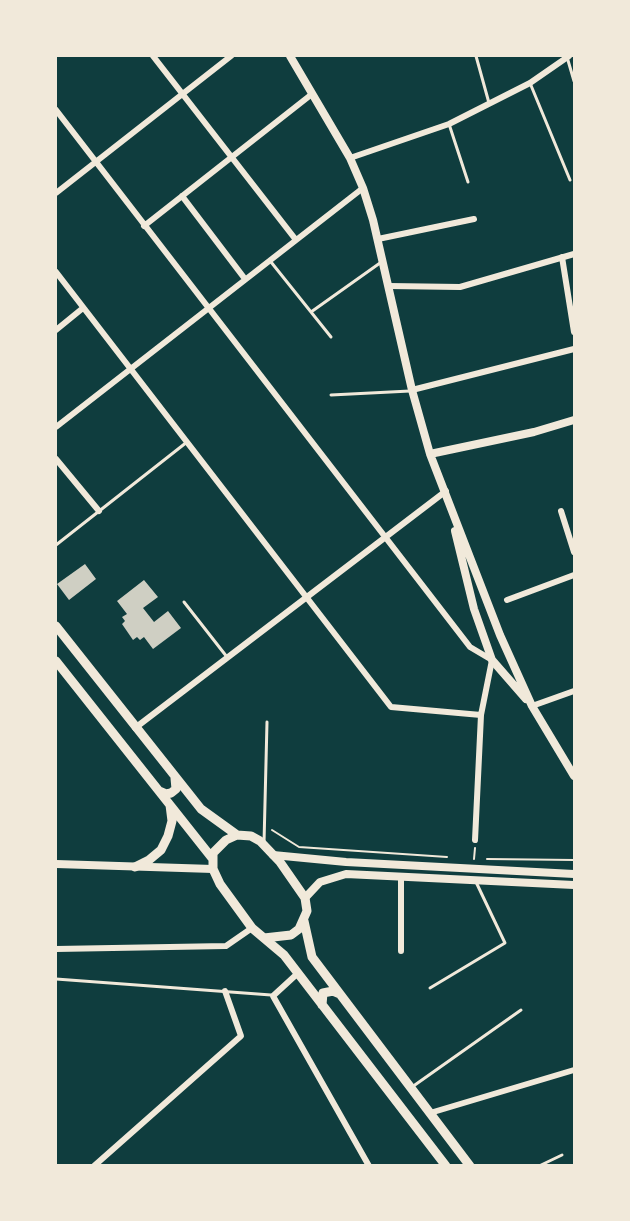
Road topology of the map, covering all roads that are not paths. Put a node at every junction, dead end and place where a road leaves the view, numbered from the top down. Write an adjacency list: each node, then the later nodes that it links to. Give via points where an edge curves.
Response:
1 (153, 56): 8 (street)
2 (231, 56): 8 (street)
3 (290, 56): 9 (street)
4 (476, 56): 10 (lane)
5 (567, 56): 6 (lane); 7 (street)
6 (574, 81)
7 (530, 83): 10 (street); 16 (lane)
8 (183, 94): 13 (street); 15 (street)
9 (312, 94): 13 (street); 14 (street)
10 (489, 104): 12 (street)
11 (56, 110): 15 (street)
12 (449, 123): 14 (street); 17 (lane)
13 (232, 157): 20 (street); 24 (street)
14 (350, 158): 18 (street)
15 (95, 162): 19 (street); 22 (street)
16 (570, 180)
17 (468, 182)
18 (363, 188): 23 (street); 24 (street)
19 (56, 193)
20 (182, 196): 22 (street); 30 (street)
21 (474, 219): 23 (street)
22 (144, 226): 33 (street)
23 (378, 239): 28 (street)
24 (296, 240): 27 (street)
25 (574, 254): 26 (street)
26 (562, 257): 31 (street, via 460,287); 36 (street)
27 (270, 260): 30 (street); 34 (lane)
28 (383, 261): 31 (street); 34 (lane)
29 (56, 272): 32 (street)
30 (245, 279): 33 (street)
31 (389, 286): 40 (street)
32 (83, 308): 35 (street); 39 (street)
33 (208, 308): 39 (street); 52 (street)
34 (310, 312): 37 (lane)
35 (56, 330)
36 (574, 332)
37 (331, 337)
38 (574, 349): 40 (street)
39 (130, 369): 43 (street); 44 (street)
40 (412, 390): 41 (lane); 45 (street)
41 (330, 395)
42 (574, 420): 45 (street)
43 (56, 427)
44 (187, 442): 48 (lane); 56 (street)
45 (430, 454): 47 (street)
46 (56, 459): 48 (street)
47 (446, 491): 52 (street); 61 (street, via 474,609); 64 (street, via 488,606)
48 (99, 511): 53 (lane)
49 (561, 511): 51 (street)
50 (574, 531): 51 (street)
51 (567, 534): 54 (street)
52 (386, 537): 56 (street); 61 (street, via 470,647)
53 (56, 545)
54 (574, 552)
55 (574, 575): 57 (street)
56 (307, 598): 60 (street); 65 (street, via 391,707)
57 (507, 600)
58 (184, 602): 60 (lane)
59 (56, 626): 67 (main road)
60 (228, 658): 67 (street)
61 (492, 660): 64 (street); 65 (street)
62 (56, 661): 70 (main road)
63 (574, 691): 64 (street)
64 (532, 706): 68 (street)
65 (481, 715): 73 (street)
66 (267, 722): 74 (lane)
67 (135, 728): 69 (main road)
68 (574, 776)
69 (175, 778): 70 (main road, via 176,789 171,793); 72 (main road, via 201,809)
70 (159, 791): 71 (main road)
71 (170, 805): 76 (main road); 78 (main road, via 172,821 161,850)
72 (237, 835): 74 (main road, via 251,836); 76 (main road, via 225,840)
73 (475, 840)
74 (264, 845): 75 (main road)
75 (273, 855): 80 (main road); 84 (main road)
76 (212, 858): 79 (main road)
77 (56, 864): 78 (street)
78 (135, 867): 79 (street)
79 (213, 869): 86 (main road)
80 (574, 874)
81 (401, 877): 82 (main road); 84 (main road, via 346,874 320,882); 89 (street)
82 (475, 880): 83 (main road); 92 (lane, via 505,943)
83 (574, 885)
84 (305, 898): 85 (main road)
85 (304, 921): 87 (main road, via 291,935); 94 (main road, via 312,957)
86 (252, 928): 87 (main road); 88 (street, via 226,946)
87 (264, 938): 90 (main road, via 284,955)
88 (56, 949)
89 (401, 951)
90 (297, 974): 95 (street); 96 (main road)
91 (56, 979): 93 (lane)
92 (430, 988)
93 (225, 991): 95 (lane); 102 (street, via 241,1036)
94 (340, 994): 96 (main road, via 323,993); 99 (main road)
95 (273, 996): 103 (street)
96 (322, 1005): 104 (main road)
97 (521, 1010): 99 (lane)
98 (574, 1070): 100 (street)
99 (411, 1088): 100 (main road)
100 (430, 1113): 105 (main road)
101 (562, 1155): 106 (lane)
102 (94, 1166)
103 (369, 1166)
104 (446, 1166)
105 (470, 1166)
106 (539, 1166)

